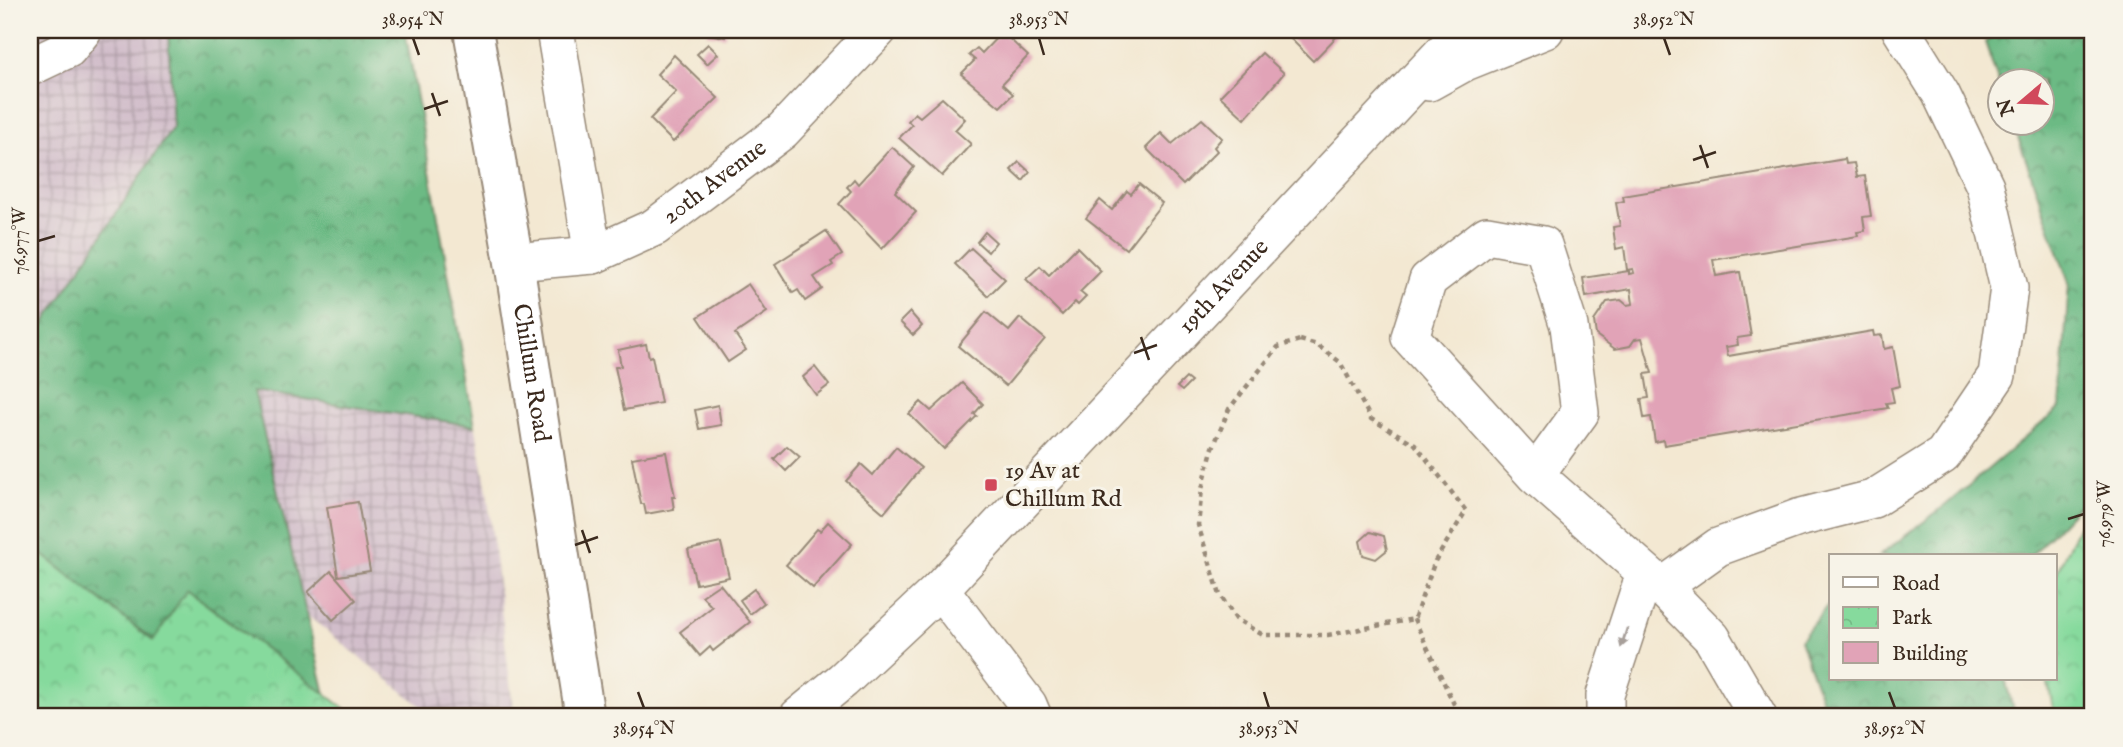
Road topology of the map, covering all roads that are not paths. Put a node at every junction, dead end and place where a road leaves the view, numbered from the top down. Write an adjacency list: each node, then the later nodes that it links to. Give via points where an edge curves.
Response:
1 (83, 30): 8 (street, via 68,49)
2 (473, 30): 11 (main road, Chillum Road)
3 (555, 30): 10 (street)
4 (878, 30): 10 (street, 20th Avenue, via 782,131 655,227)
5 (1464, 30): 9 (street, 19th Avenue)
6 (1545, 30): 9 (street, via 1465,62)
7 (1901, 30): 13 (street, via 1941,94 1985,186 2009,288 1997,375 1943,455 1885,492 1718,547)
8 (30, 67)
9 (1404, 96): 14 (street, 19th Avenue)
10 (593, 255): 11 (street, 20th Avenue)
11 (514, 262): 15 (main road, Chillum Road)
12 (1535, 475): 12 (street, via 1410,337 1428,280 1487,235 1543,245 1569,326 1580,413); 13 (street)
13 (1653, 580): 18 (street, one-way to 18, via 1605,695); 19 (street, via 1712,638)
14 (940, 589): 16 (street, 19th Avenue); 17 (street, via 1028,705)
15 (584, 717)
16 (798, 717)
17 (1032, 717)
18 (1605, 717)
19 (1758, 717)

